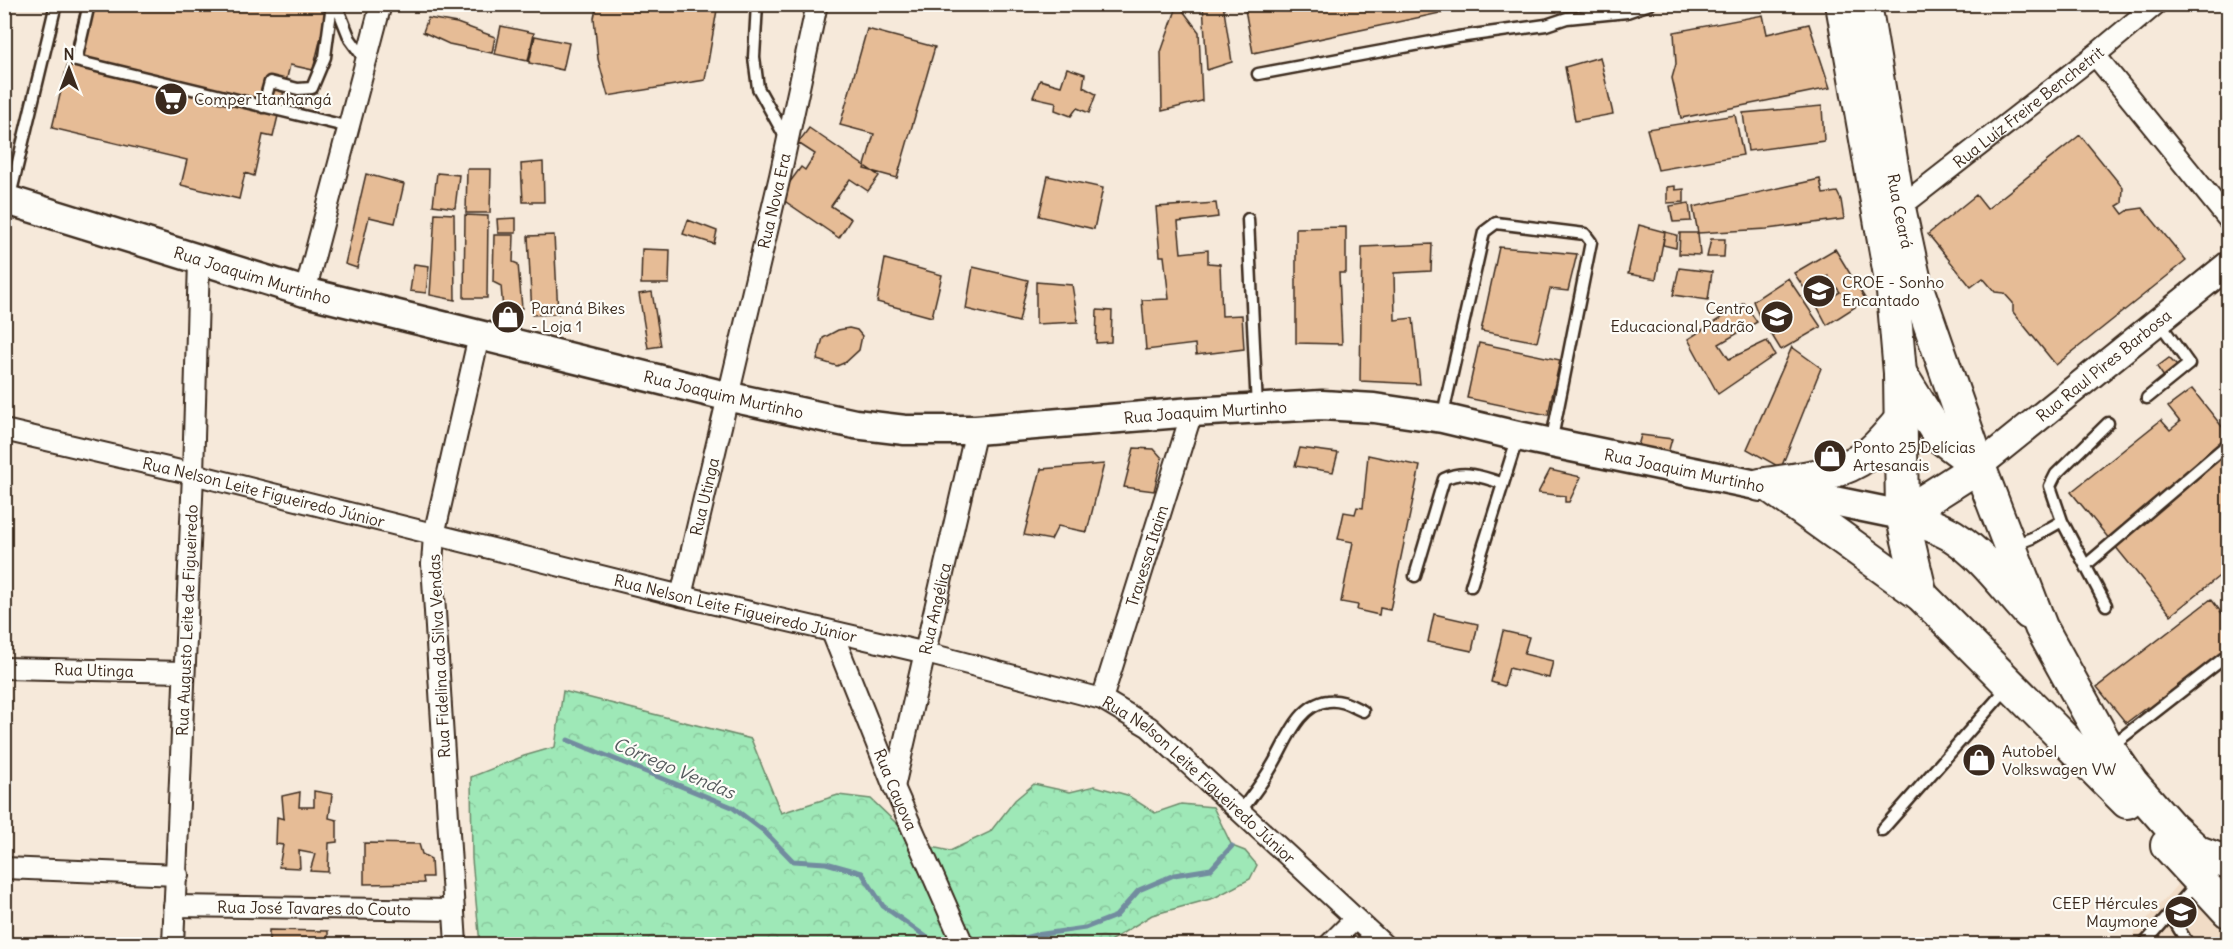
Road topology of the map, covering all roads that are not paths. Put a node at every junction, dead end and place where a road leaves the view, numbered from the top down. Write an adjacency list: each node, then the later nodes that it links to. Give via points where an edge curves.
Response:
1 (56, 4): 17 (lane)
2 (89, 4): 14 (lane, via 76,61)
3 (334, 4): 12 (lane, via 350,39); 14 (lane, via 325,57 312,88 270,82)
4 (381, 4): 12 (street)
5 (757, 4): 16 (lane, via 754,57 758,88)
6 (817, 4): 16 (street, Rua Nova Era)
7 (1650, 4): 13 (lane, via 1627,12 1568,18)
8 (1842, 4): 26 (main road, Rua Ceará, via 1893,292)
9 (1864, 4): 18 (main road, Rua Ceará)
10 (2156, 4): 11 (street, Rua Luíz Freire Benchetrit)
11 (2096, 55): 18 (street, Rua Luíz Freire Benchetrit); 20 (street)
12 (366, 61): 15 (street)
13 (1258, 74)
14 (263, 107): 15 (lane)
15 (349, 127): 23 (street)
16 (787, 141): 27 (street, Rua Nova Era)
17 (7, 200): 21 (main road, Rua Joaquim Murtinho)
18 (1899, 208): 39 (main road, Rua Ceará, via 1915,282)
19 (1248, 219): 29 (lane)
20 (2229, 219)
21 (199, 260): 23 (main road, Rua Joaquim Murtinho); 40 (street, Rua Augusto Leite de Figueiredo)
22 (2229, 265): 24 (street, Rua Raul Pires Barbosa)
23 (305, 292): 25 (main road, Rua Joaquim Murtinho)
24 (2159, 321): 28 (lane, via 2189,364); 39 (street, Rua Raul Pires Barbosa)
25 (479, 336): 27 (main road, Rua Joaquim Murtinho); 45 (street, Rua Fidelina da Silva Vendas)
26 (1900, 373): 32 (main road, Rua Ceará); 39 (main road, via 1940,437)
27 (726, 396): 35 (main road, Rua Joaquim Murtinho, via 855,424 905,430); 51 (street, Rua Utinga)
28 (2148, 398)
29 (1257, 408): 30 (main road, Rua Joaquim Murtinho); 31 (main road, Rua Joaquim Murtinho, via 1322,405)
30 (1192, 412): 35 (main road, Rua Joaquim Murtinho); 60 (street, Travessa Itaim)
31 (1442, 418): 36 (main road, Rua Joaquim Murtinho); 37 (lane, via 1484,232 1496,223 1585,234 1591,242)
32 (1899, 422): 42 (main road, via 1867,455 1841,469); 43 (main road, Rua Ceará)
33 (2108, 423): 44 (lane, via 2056,474 2050,486)
34 (4, 430): 40 (street, Rua Nelson Leite Figueiredo Júnior)
35 (976, 430): 55 (street, Rua Angélica)
36 (1518, 436): 37 (main road, Rua Joaquim Murtinho); 41 (lane)
37 (1551, 443): 42 (main road, Rua Joaquim Murtinho)
38 (2229, 444): 47 (lane)
39 (1978, 466): 43 (main road); 46 (main road, Rua Ceará)
40 (194, 474): 45 (street, Rua Nelson Leite Figueiredo Júnior); 58 (street, Rua Augusto Leite de Figueiredo)
41 (1502, 483): 48 (lane, via 1467,473 1444,479); 49 (lane)
42 (1766, 486): 43 (main road, Rua Joaquim Murtinho); 50 (main road)
43 (1902, 515): 50 (main road); 53 (main road, via 1928,523 1976,554)
44 (2062, 521): 46 (lane); 47 (lane)
45 (434, 535): 51 (street, Rua Nelson Leite Figueiredo Júnior); 71 (street, Rua Fidelina da Silva Vendas, via 432,564)
46 (2010, 546): 53 (main road)
47 (2086, 565): 52 (lane)
48 (1415, 576)
49 (1471, 586)
50 (1921, 595): 59 (main road)
51 (681, 596): 54 (street, Rua Nelson Leite Figueiredo Júnior)
52 (2106, 604)
53 (2041, 627): 62 (main road)
54 (832, 632): 55 (street, Rua Nelson Leite Figueiredo Júnior); 63 (street, Rua Cayova)
55 (926, 653): 60 (street, Rua Nelson Leite Figueiredo Júnior); 63 (street, Rua Angélica)
56 (2229, 656): 62 (lane)
57 (4, 668): 58 (street, Rua Utinga)
58 (184, 672): 69 (street, Rua Augusto Leite de Figueiredo)
59 (2010, 684): 65 (lane); 67 (main road, via 2107,781)
60 (1102, 699): 64 (street, Rua Nelson Leite Figueiredo Júnior, via 1149,727)
61 (1363, 711): 64 (lane, via 1341,701 1328,701 1307,711)
62 (2108, 748): 67 (main road, via 2132,783)
63 (894, 787): 77 (street, Rua Cayova)
64 (1240, 812): 74 (street, Rua Nelson Leite Figueiredo Júnior)
65 (1882, 830)
66 (2229, 846): 67 (street, via 2204,848)
67 (2207, 862): 72 (main road); 73 (lane)
68 (4, 868): 69 (street)
69 (178, 875): 70 (street, Rua Augusto Leite de Figueiredo)
70 (174, 906): 71 (street, Rua José Tavares do Couto); 75 (street, Rua Augusto Leite de Figueiredo)
71 (454, 910): 76 (street, Rua Fidelina da Silva Vendas)
72 (2229, 911)
73 (2170, 914): 80 (lane); 81 (lane)
74 (1355, 919): 78 (street); 79 (street, Rua Nelson Leite Figueiredo Júnior)
75 (173, 945)
76 (456, 945)
77 (963, 945)
78 (1330, 945)
79 (1383, 945)
80 (2144, 945)
81 (2188, 945)

